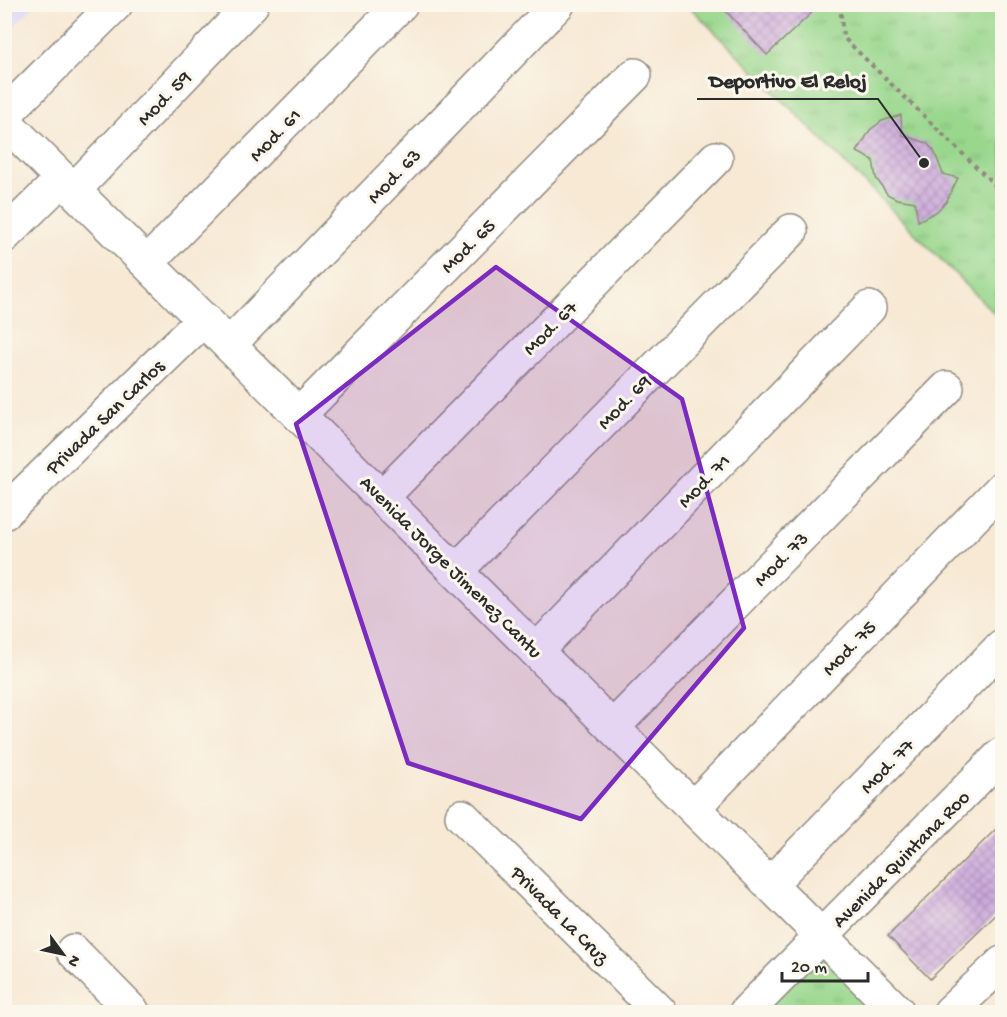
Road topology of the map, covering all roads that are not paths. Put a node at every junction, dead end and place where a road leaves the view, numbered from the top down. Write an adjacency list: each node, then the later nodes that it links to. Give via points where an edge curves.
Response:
1 (116, 4): 6 (street)
2 (252, 4): 9 (street, Mod. 59)
3 (401, 4): 12 (street, Mod. 61)
4 (558, 4): 15 (street, Mod. 63)
5 (635, 75): 17 (street, Mod. 65)
6 (4, 115)
7 (4, 122): 9 (street, Avenida Jorge Jimenez Cantu)
8 (716, 158): 19 (street, Mod. 67)
9 (68, 185): 11 (street, Mod. 59); 12 (street, Avenida Jorge Jimenez Cantu)
10 (790, 231): 21 (street, Mod. 69)
11 (4, 236)
12 (147, 263): 14 (street, Avenida Jorge Jimenez Cantu)
13 (869, 308): 23 (street, Mod. 71)
14 (204, 319): 15 (street, Avenida Jorge Jimenez Cantu); 20 (street, Privada San Carlos)
15 (229, 345): 17 (street, Avenida Jorge Jimenez Cantu)
16 (947, 388): 24 (street, Mod. 73)
17 (299, 415): 19 (street, Avenida Jorge Jimenez Cantu)
18 (1002, 488): 26 (street, Mod. 75)
19 (382, 496): 21 (street, Avenida Jorge Jimenez Cantu)
20 (4, 513)
21 (456, 572): 23 (street, Avenida Jorge Jimenez Cantu)
22 (1002, 646): 28 (street, Mod. 77)
23 (536, 651): 24 (street, Avenida Jorge Jimenez Cantu)
24 (613, 728): 26 (street, Avenida Jorge Jimenez Cantu)
25 (1002, 754): 29 (street, Avenida Quintana Roo)
26 (694, 807): 28 (street, Avenida Jorge Jimenez Cantu)
27 (462, 816): 33 (street, Privada La Cruz)
28 (771, 884): 29 (street, Avenida Jorge Jimenez Cantu)
29 (823, 936): 34 (street, Avenida Quintana Roo); 35 (street, Avenida Jorge Jimenez Cantu)
30 (73, 951): 32 (street)
31 (1002, 963): 36 (street)
32 (133, 1012)
33 (660, 1012)
34 (746, 1012)
35 (898, 1012)
36 (950, 1012)

